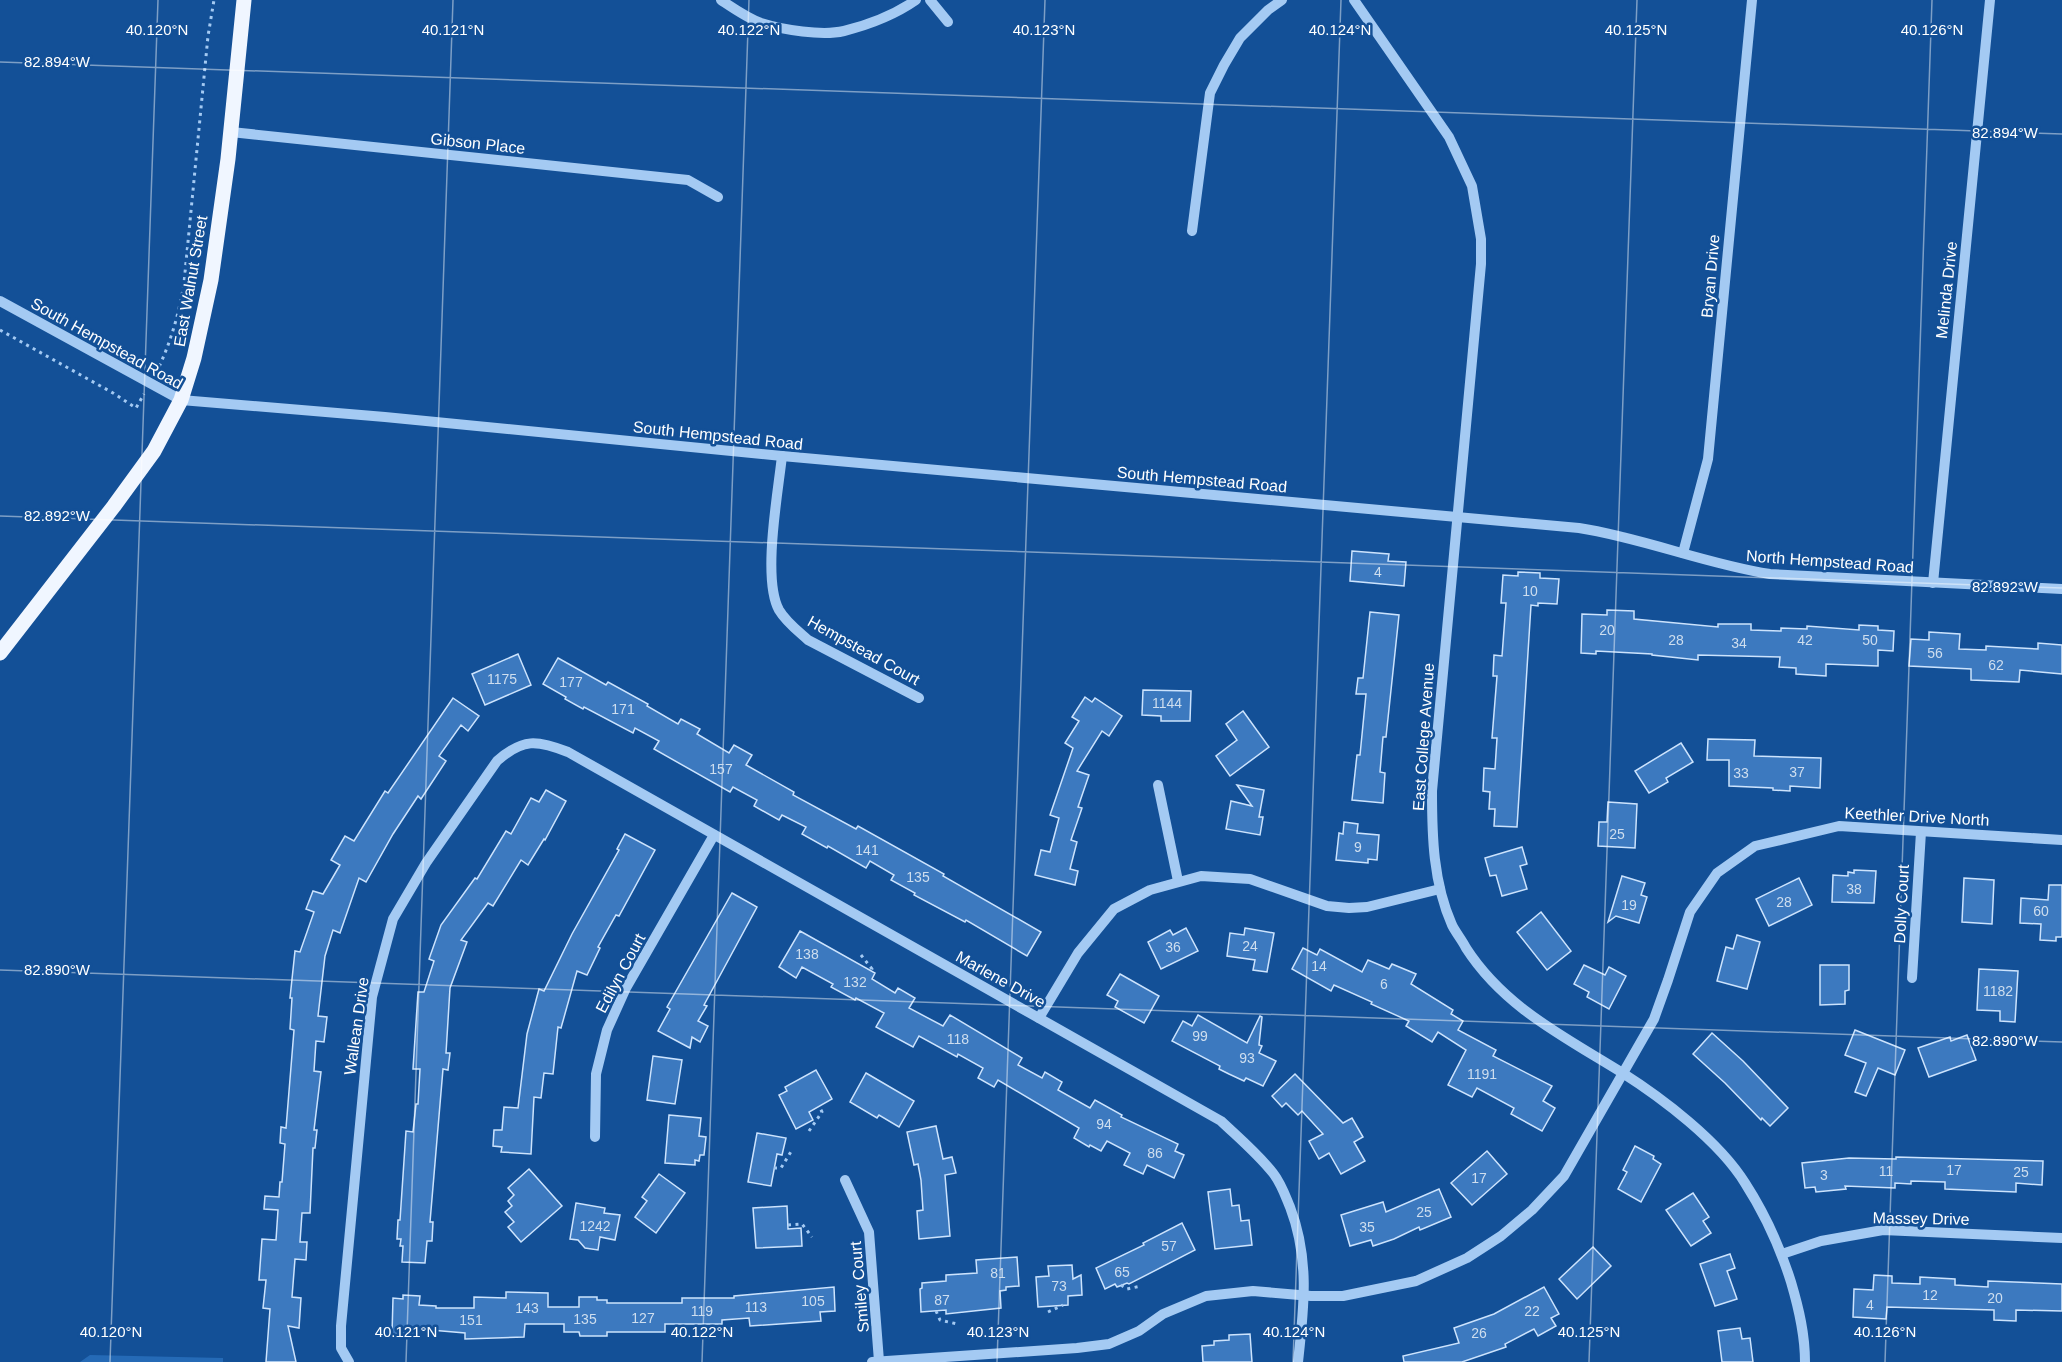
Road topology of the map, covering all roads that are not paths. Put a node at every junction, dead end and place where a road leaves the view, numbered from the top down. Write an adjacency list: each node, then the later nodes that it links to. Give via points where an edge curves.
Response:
1 (244, 0): 10 (main road, East Walnut Street)
2 (721, 0): 3 (street, via 759,22 813,32 843,31 901,11)
3 (916, 0)
4 (930, 0): 9 (street)
5 (1282, 0): 12 (street, via 1240,39 1210,93)
6 (1354, 0): 16 (street, East College Avenue, via 1449,137 1472,186 1482,264)
7 (1752, 0): 17 (street, Bryan Drive, via 1708,459)
8 (1990, 0): 18 (street, Melinda Drive)
9 (948, 22)
10 (231, 132): 11 (street, Gibson Place, via 688,180); 14 (main road, East Walnut Street, via 209,292)
11 (718, 197)
12 (1192, 231)
13 (0, 301): 14 (street, South Hempstead Road)
14 (181, 400): 15 (street, South Hempstead Road); 20 (main road, East Walnut Street, via 154,452)
15 (782, 456): 16 (street, South Hempstead Road); 21 (street, Hempstead Court, via 771,567 772,591 779,609 808,640)
16 (1457, 518): 17 (street, North Hempstead Road, via 1579,528); 28 (street, East College Avenue, via 1432,791 1432,838)
17 (1683, 553): 18 (street, North Hempstead Road, via 1770,574)
18 (1933, 583): 19 (street, North Hempstead Road)
19 (2062, 589)
20 (0, 653)
21 (920, 698)
22 (528, 743): 25 (street, Marlene Drive, via 549,744 568,752); 38 (street, Wallean Drive, via 511,749 497,761 426,863 393,919 372,997 341,1326 341,1348)
23 (1158, 785): 27 (street)
24 (1921, 832): 26 (street, Keethler Drive North); 29 (street, Dolly Court); 31 (street, Keethler Drive North, via 1839,826 1755,846 1717,873 1690,912 1654,1019)
25 (714, 836): 30 (street, Marlene Drive); 32 (street, Edilyn Court, via 626,988 607,1029 596,1074)
26 (2062, 840)
27 (1178, 881): 28 (street, via 1201,876 1250,879 1327,906 1349,908); 30 (street, via 1114,909 1078,953)
28 (1440, 889): 31 (street, East College Avenue, via 1452,926 1478,967 1536,1020)
29 (1912, 978)
30 (1039, 1018): 36 (street, Marlene Drive, via 1221,1121 1251,1149 1275,1175 1292,1211 1301,1242)
31 (1623, 1073): 35 (street, East College Avenue, via 1683,1117 1722,1155 1745,1182); 36 (street, Keethler Drive North, via 1564,1176 1501,1236 1467,1258 1416,1281 1351,1295)
32 (595, 1137)
33 (845, 1180): 37 (street, Smiley Court, via 869,1232)
34 (2062, 1238): 35 (street, Massey Drive, via 1882,1230 1821,1241)
35 (1782, 1254): 41 (street, East College Avenue, via 1805,1337)
36 (1303, 1296): 37 (street, Keethler Drive North, via 1253,1291 1206,1296 1109,1344); 40 (street, Marlene Drive)
37 (879, 1361): 39 (street, Keethler Drive North)
38 (349, 1362)
39 (872, 1362)
40 (1298, 1362)
41 (1805, 1362)

